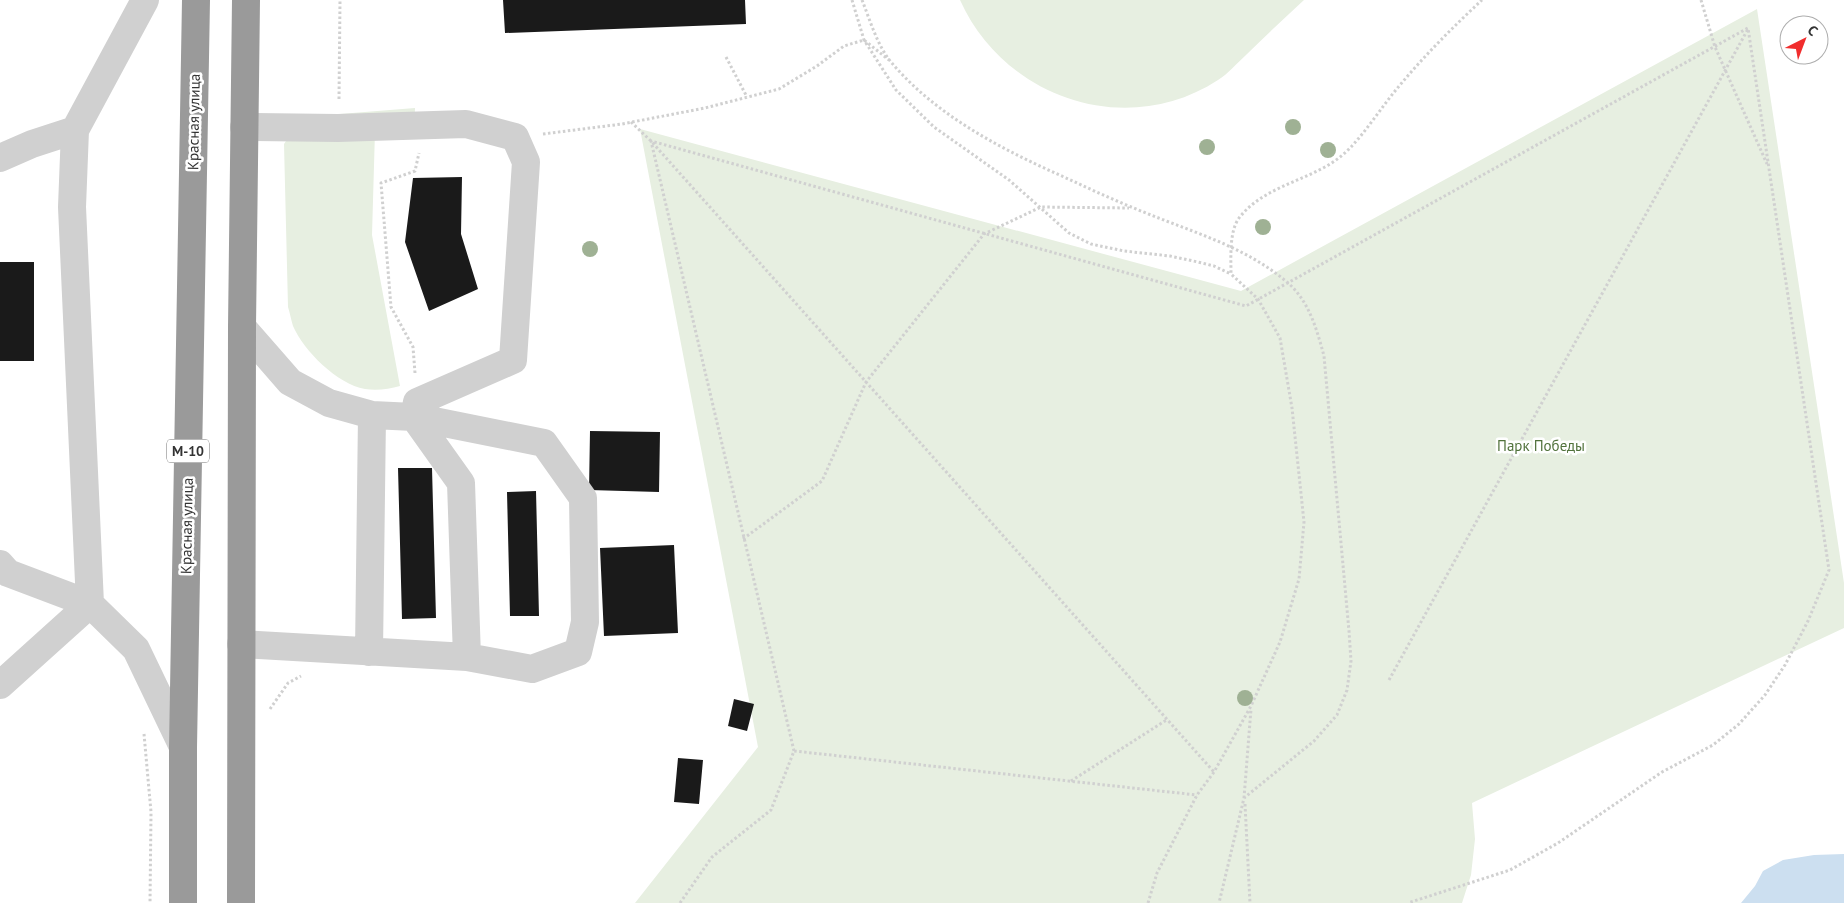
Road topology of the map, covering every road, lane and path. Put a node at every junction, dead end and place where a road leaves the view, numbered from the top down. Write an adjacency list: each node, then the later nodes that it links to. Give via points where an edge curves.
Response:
1 (145, 0): 20 (lane)
2 (196, 0): 49 (highway, Красная улица / М-10)
3 (246, 0): 17 (highway)
4 (340, 0): 19 (path)
5 (852, 0): 10 (path)
6 (862, 0): 13 (path)
7 (1482, 0): 28 (path, via 1400,84 1347,151 1325,168 1278,187 1247,209 1237,220)
8 (1701, 0): 11 (path)
9 (1748, 28): 11 (path); 14 (path); 24 (path)
10 (864, 40): 13 (path); 15 (path, via 844,46 779,89); 25 (path, via 896,90 934,127)
11 (1714, 47): 14 (path); 30 (path)
12 (726, 57): 15 (path)
13 (890, 61): 26 (path, via 928,99 969,128 1020,158)
14 (1724, 71): 24 (path); 43 (path)
15 (747, 97): 16 (path)
16 (631, 122): 21 (path); 22 (path)
17 (244, 126): 19 (lane); 32 (highway)
18 (424, 126): 19 (lane); 21 (lane, via 466,124); 34 (path, via 415,171 381,183 390,307 413,347)
19 (338, 128)
20 (75, 130): 23 (lane); 38 (lane, via 72,207)
21 (515, 137): 34 (lane, via 526,162 513,360)
22 (651, 141): 27 (path); 33 (path); 36 (path)
23 (0, 158)
24 (1769, 169): 62 (path, via 1829,570 1808,621 1765,695 1739,724 1713,745 1662,772 1558,844 1510,870)
25 (1041, 207): 26 (path); 27 (path); 29 (path, via 1069,233 1091,244 1170,256 1214,266)
26 (1131, 208): 28 (path)
27 (984, 234): 31 (path, via 1246,306); 33 (path)
28 (1230, 246): 29 (path); 30 (path)
29 (1231, 274): 31 (path)
30 (1288, 283): 31 (path); 54 (path, via 1307,308 1324,356 1351,661 1347,690 1337,716 1314,741)
31 (1258, 299): 45 (path, via 1280,338 1292,408 1304,522 1299,579 1280,642)
32 (242, 327): 35 (lane, via 290,382 329,404); 39 (highway)
33 (866, 382): 36 (path, via 822,481); 47 (path)
34 (415, 410): 35 (lane); 41 (lane, via 461,483); 41 (lane, via 544,443 583,498 585,622 578,652 532,669)
35 (372, 415): 40 (lane)
36 (743, 539): 50 (path)
37 (0, 564): 38 (lane, via 8,574)
38 (90, 604): 44 (lane); 49 (lane, via 136,649)
39 (241, 644): 40 (lane); 57 (highway)
40 (358, 651): 41 (lane)
41 (467, 656)
42 (305, 673): 46 (path, via 288,683)
43 (1389, 680)
44 (0, 685)
45 (1251, 706): 51 (path); 54 (path)
46 (267, 713)
47 (1168, 719): 51 (path); 52 (path)
48 (143, 726): 55 (path, via 151,812)
49 (183, 747): 56 (highway, Красная улица / М-10)
50 (794, 750): 52 (path); 58 (path, via 771,810 712,856)
51 (1214, 772): 53 (path)
52 (1071, 782): 53 (path)
53 (1197, 794): 59 (path, via 1157,873)
54 (1244, 798): 60 (path); 61 (path)
55 (150, 903)
56 (183, 903)
57 (241, 903)
58 (680, 903)
59 (1148, 903)
60 (1219, 903)
61 (1250, 903)
62 (1408, 903)

